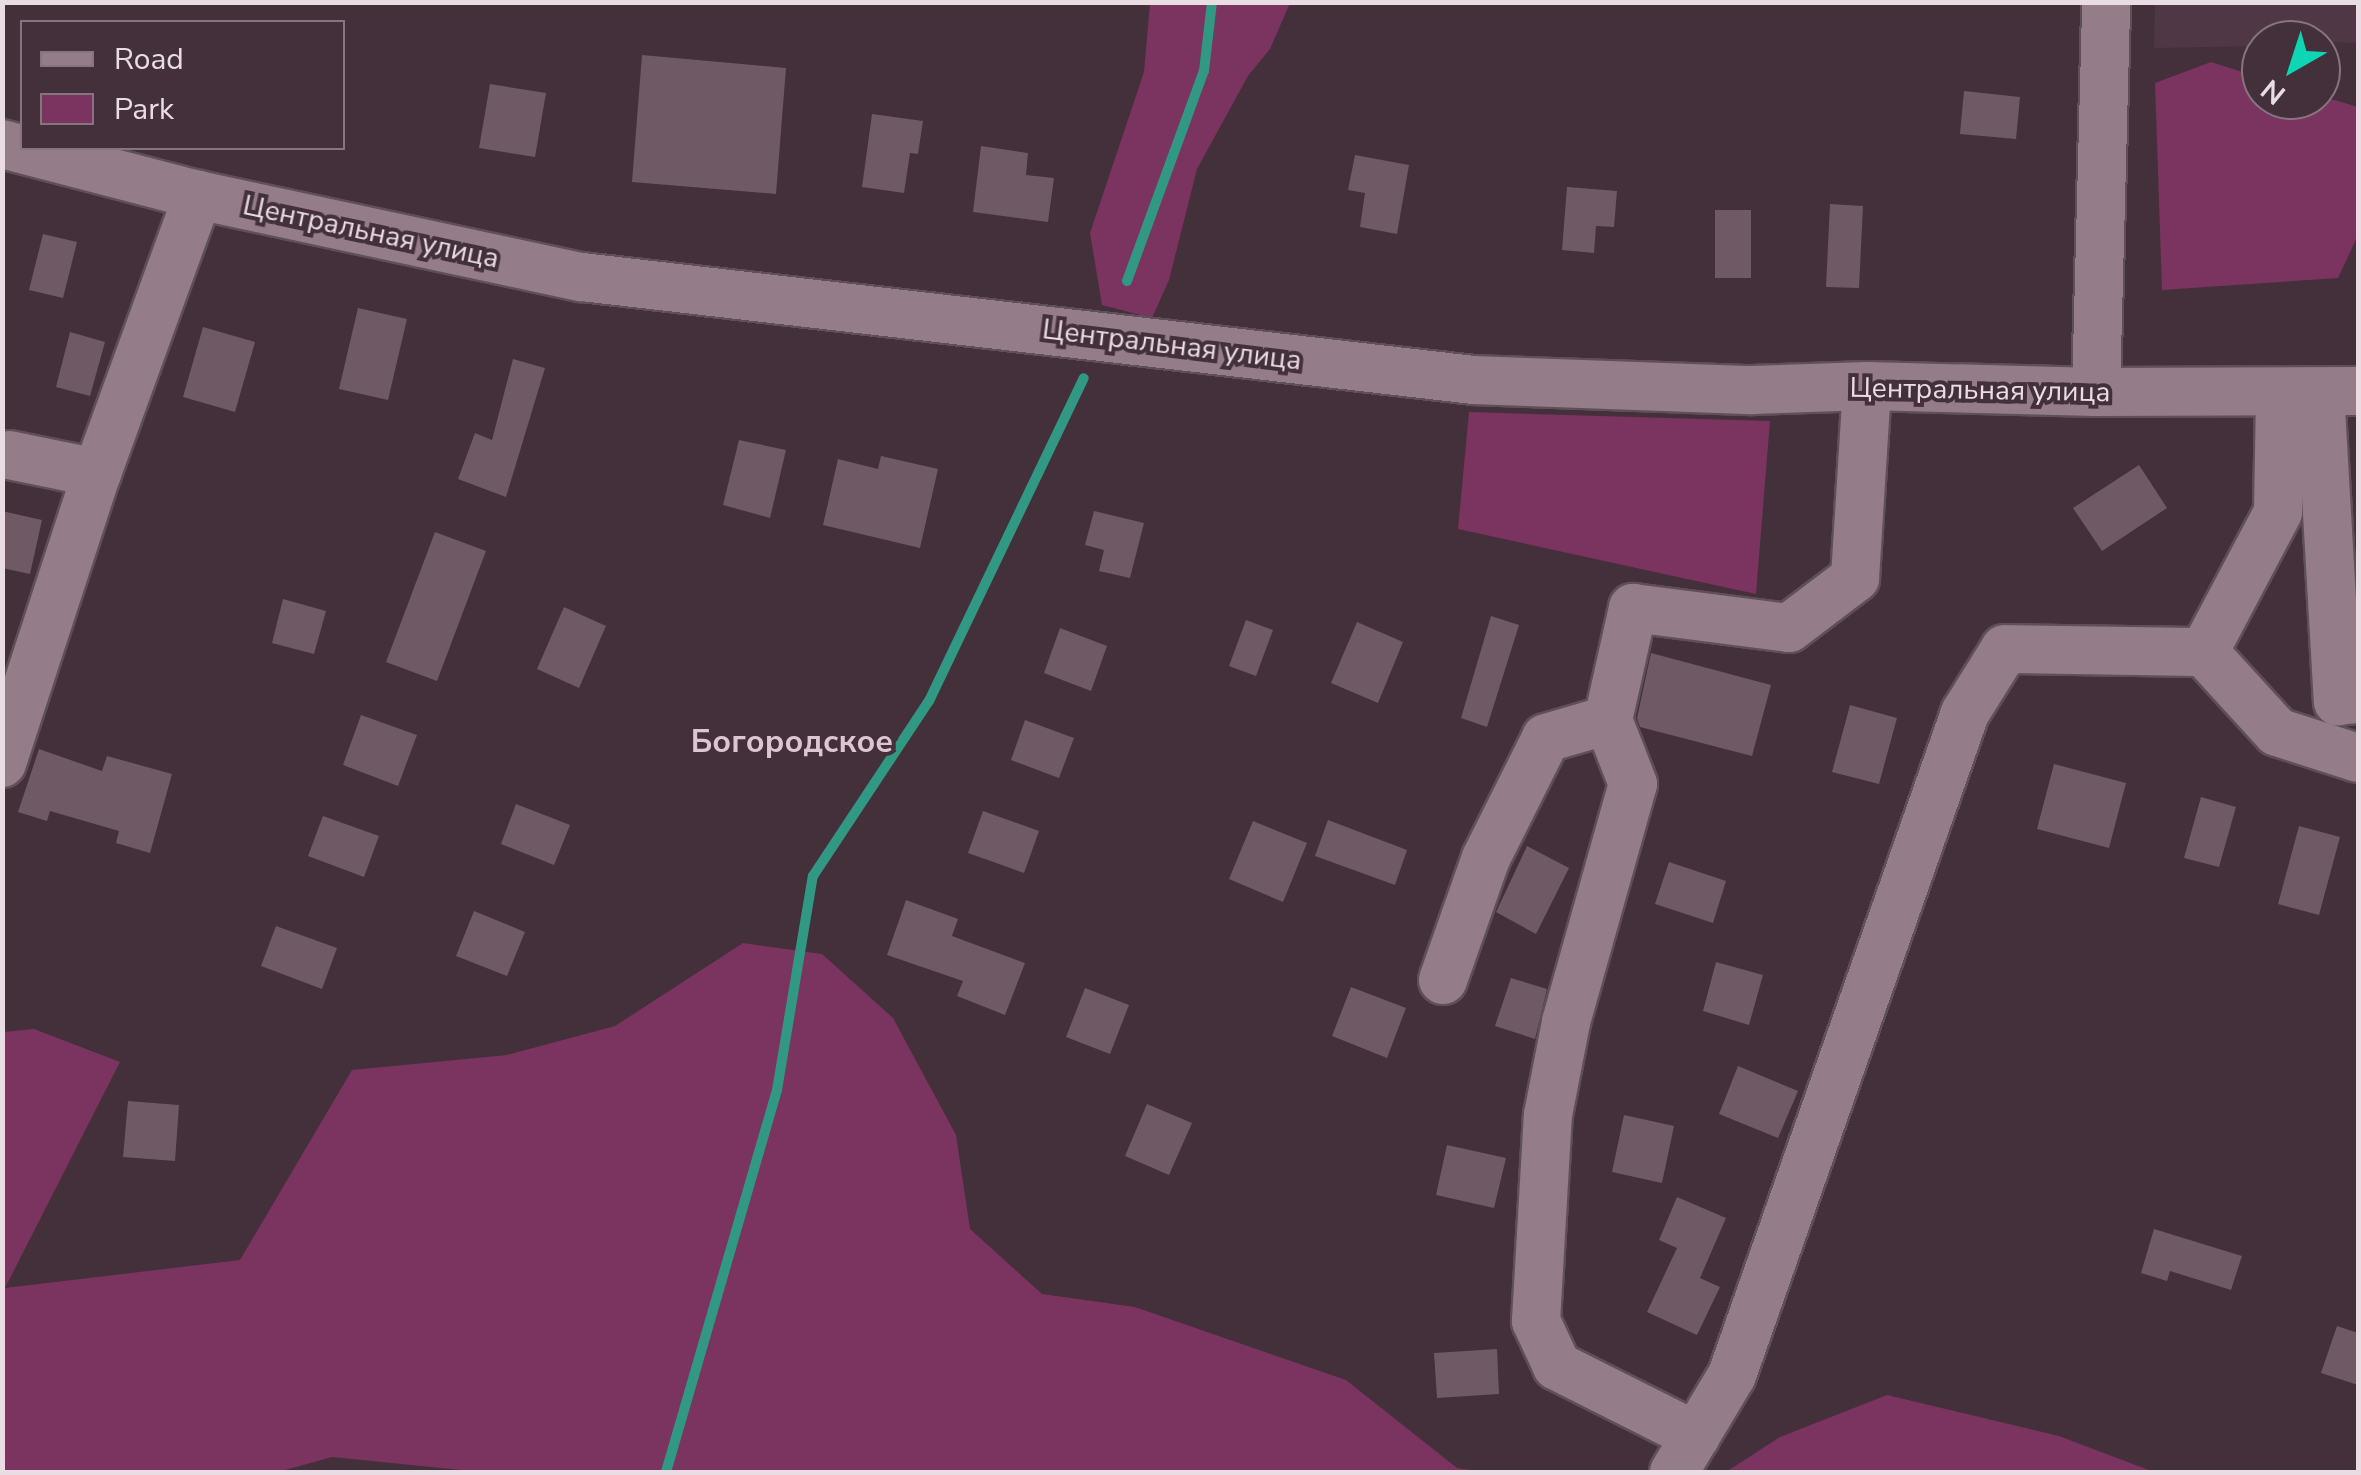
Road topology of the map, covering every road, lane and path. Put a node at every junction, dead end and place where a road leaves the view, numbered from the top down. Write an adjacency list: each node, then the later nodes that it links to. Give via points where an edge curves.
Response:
1 (2106, 2): 5 (street)
2 (25, 150): 3 (street, Центральная улица)
3 (198, 195): 4 (street, Центральная улица, via 582,277 1473,380 1752,390); 8 (street)
4 (1867, 386): 5 (street, Центральная улица); 11 (street, via 1856,578 1789,628 1634,608)
5 (2096, 392): 6 (street, Центральная улица)
6 (2320, 392): 9 (street, via 2278,512); 10 (street, via 2338,700)
7 (9, 455): 8 (street)
8 (97, 473): 13 (street)
9 (2204, 652): 12 (street, via 2277,732); 15 (street, via 2005,649 1965,713 1732,1375)
10 (2358, 699)
11 (1608, 720): 14 (street, via 1546,738 1486,858); 15 (street, via 1634,784 1566,1022 1548,1115 1536,1321 1557,1366)
12 (2358, 758)
13 (2, 764)
14 (1443, 980)
15 (1685, 1454)

